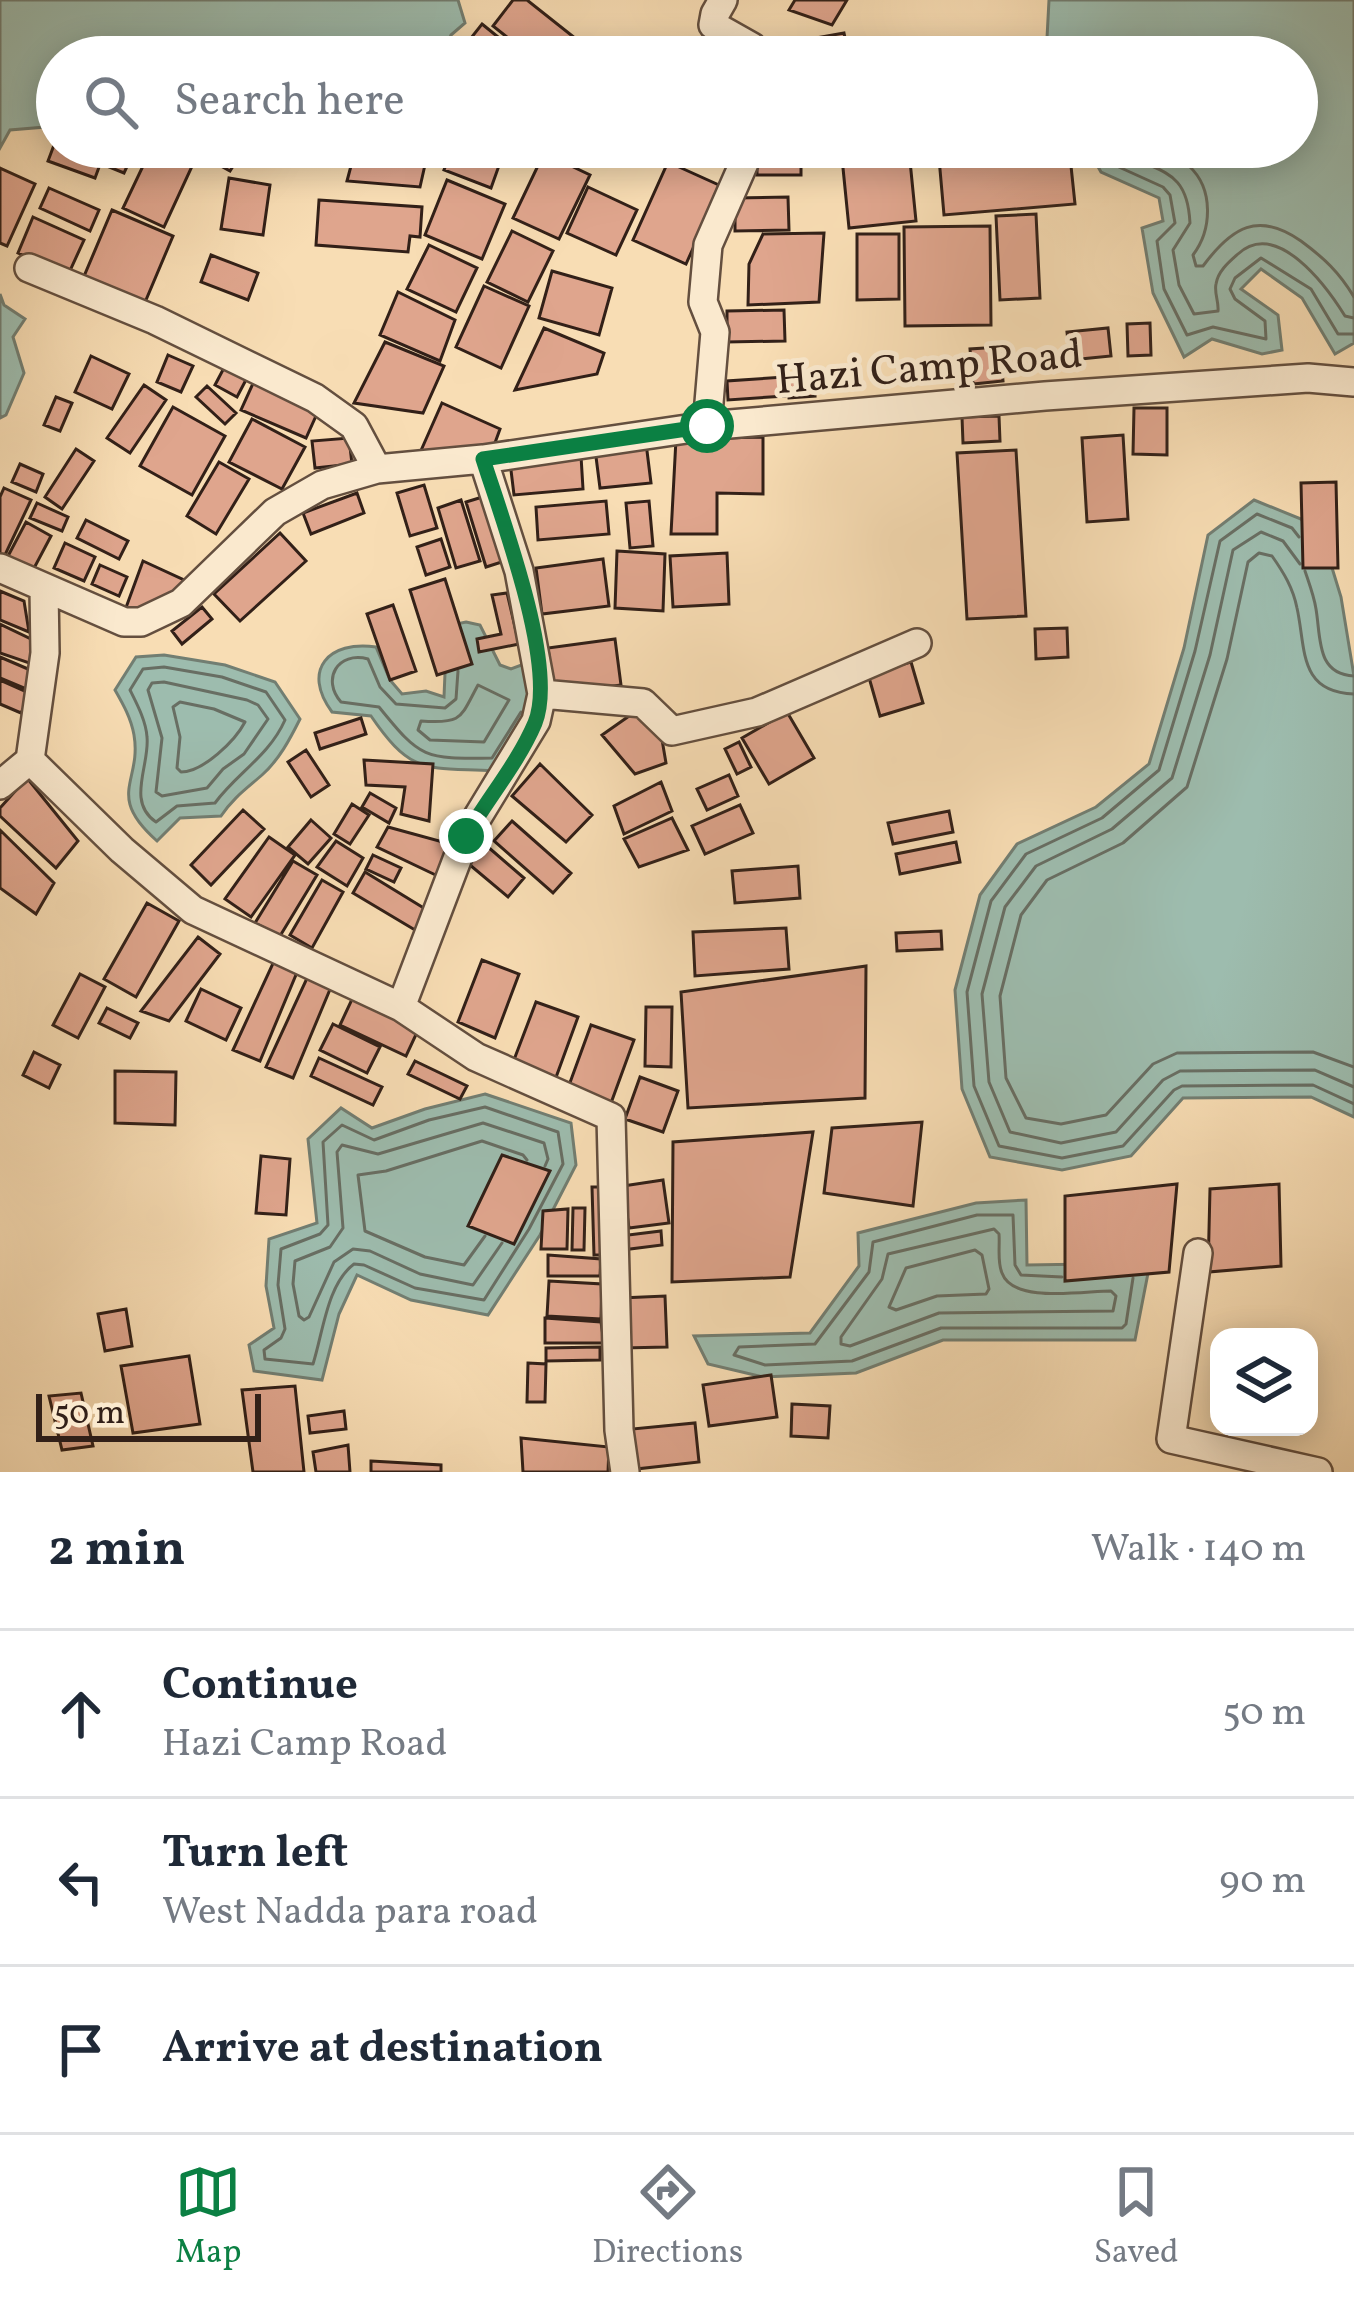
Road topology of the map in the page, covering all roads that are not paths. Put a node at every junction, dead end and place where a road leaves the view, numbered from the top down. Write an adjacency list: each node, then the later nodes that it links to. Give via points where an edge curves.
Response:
1 (723, 0): 2 (street, via 713,25)
2 (732, 36)
3 (742, 168): 6 (street, via 708,244 703,302 715,332)
4 (29, 268): 8 (street, via 315,398 354,426)
5 (1354, 382): 6 (street, Hazi Camp Road, via 1089,393)
6 (707, 426): 7 (street, Hazi Camp Road)
7 (483, 459): 8 (street, Hazi Camp Road); 12 (street, via 519,571)
8 (377, 469): 10 (street, Hazi Camp Road, via 322,485 275,512 181,603 141,622)
9 (0, 568): 10 (street, Hazi Camp Road)
10 (44, 589): 13 (street, via 45,653)
11 (917, 644): 12 (street, via 757,712 672,731 644,703)
12 (542, 694): 15 (street, via 536,722 466,836)
13 (30, 760): 14 (street); 15 (street, via 193,910)
14 (0, 785)
15 (401, 1007): 17 (street, via 476,1057 611,1118)
16 (1198, 1253): 18 (street, via 1171,1439)
17 (625, 1472)
18 (1318, 1472)

